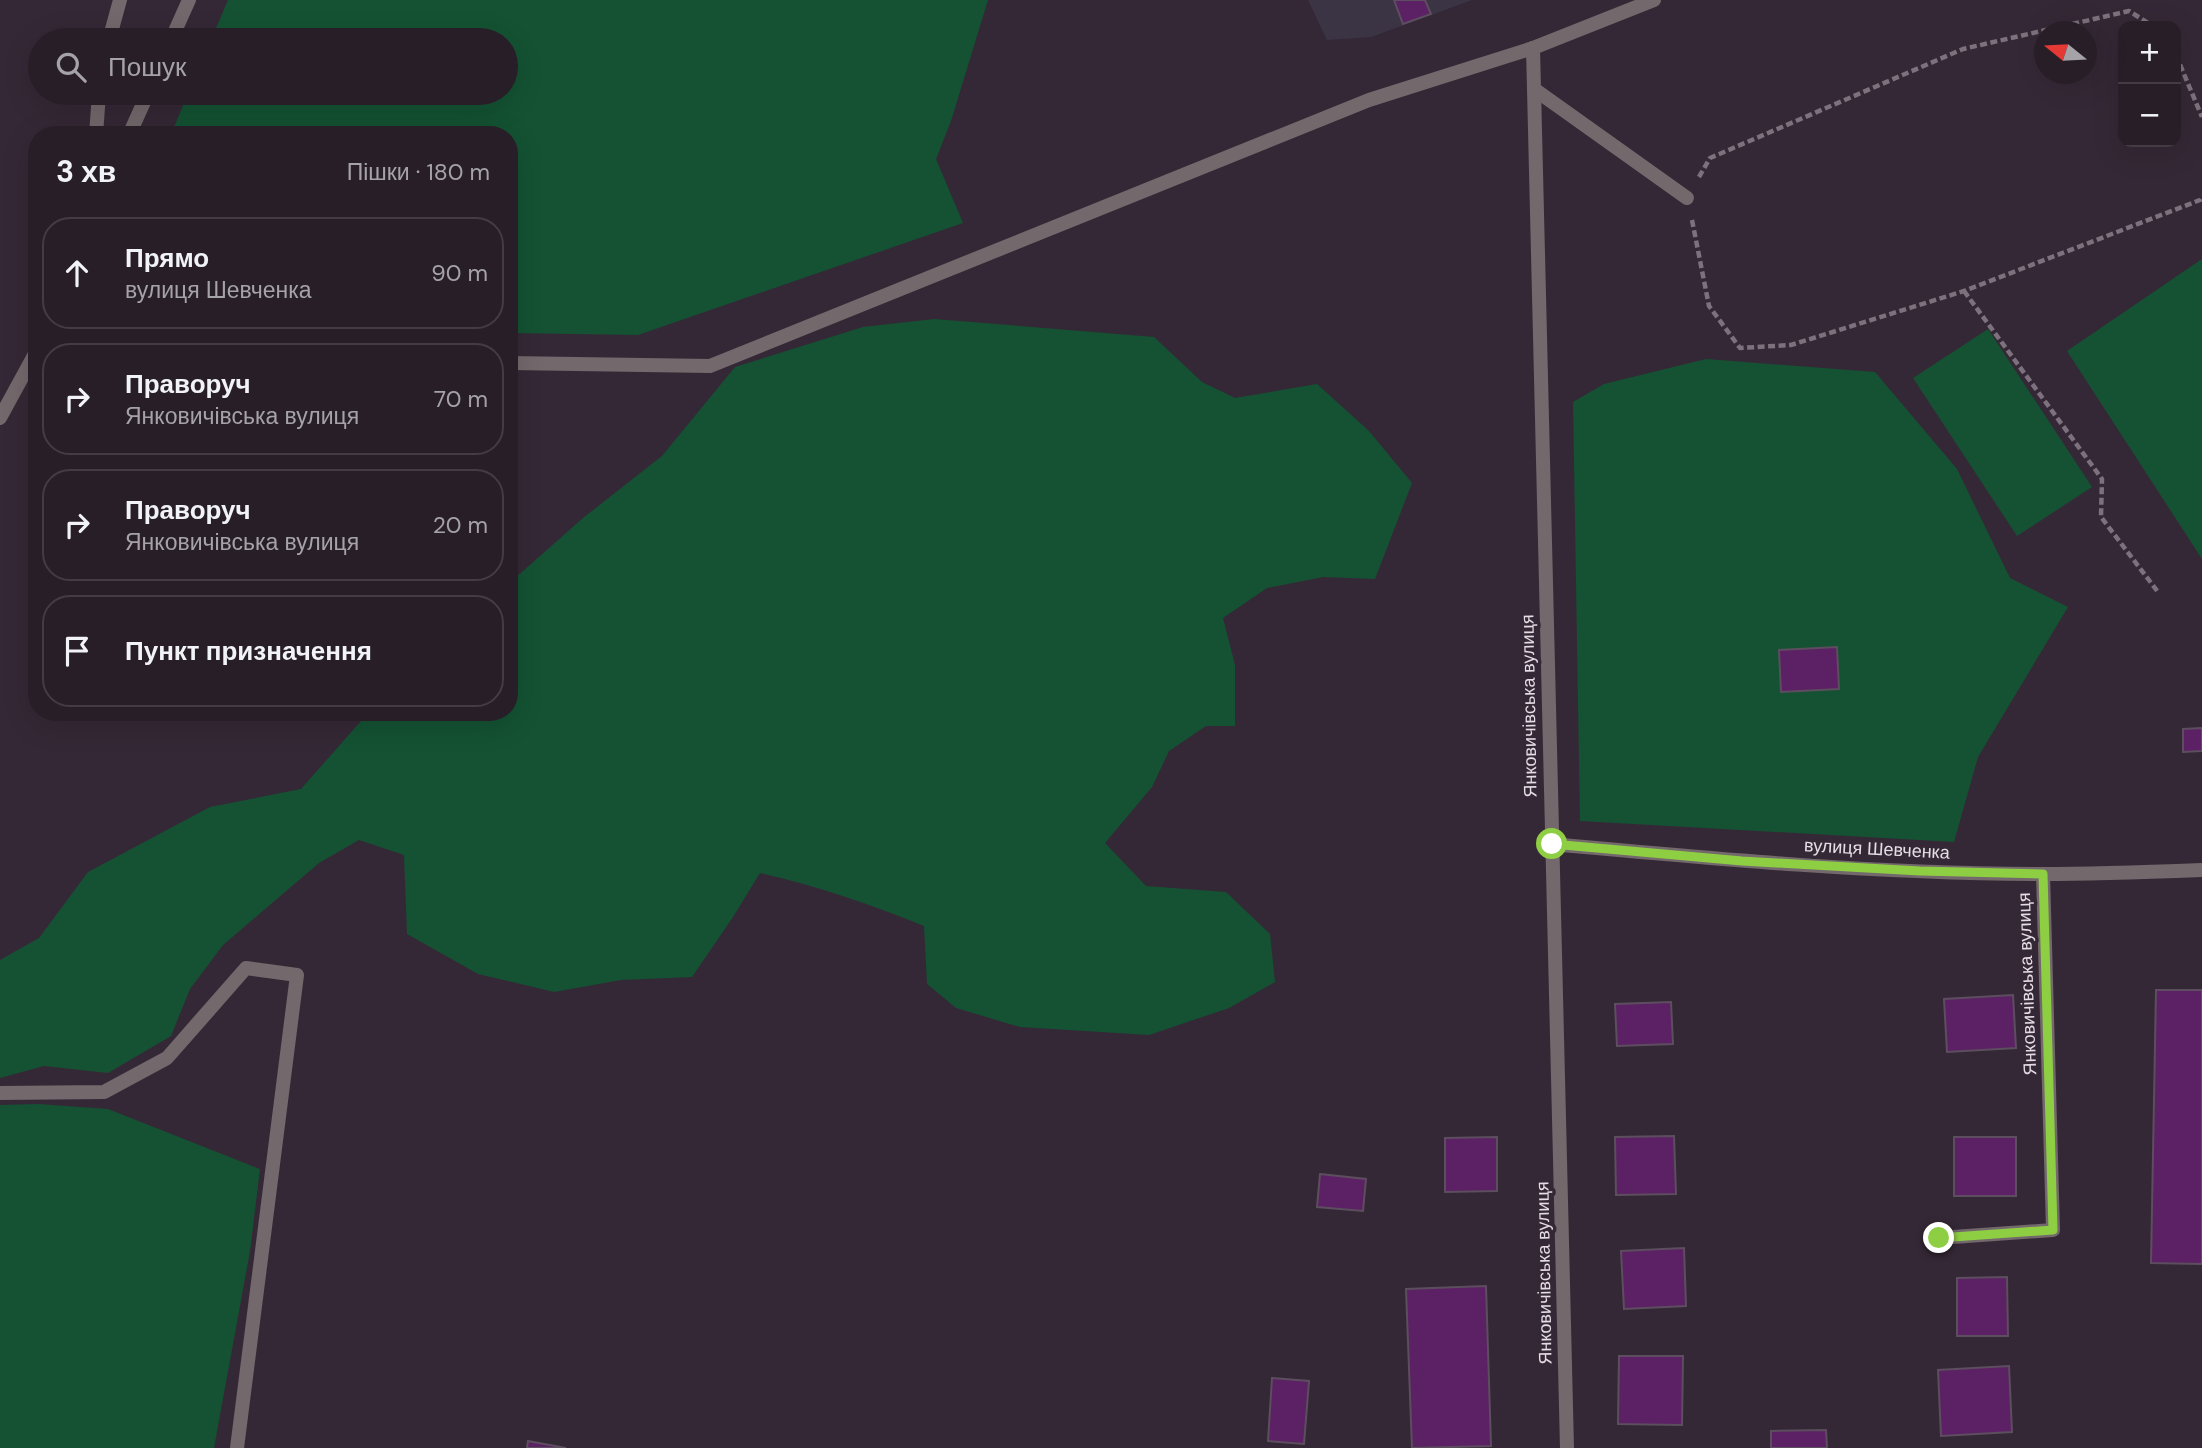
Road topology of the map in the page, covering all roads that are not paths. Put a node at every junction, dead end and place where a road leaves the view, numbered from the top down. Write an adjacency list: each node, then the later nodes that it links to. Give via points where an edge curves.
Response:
1 (120, 0): 4 (street)
2 (189, 0): 5 (street)
3 (1654, 0): 6 (street)
4 (112, 28)
5 (176, 28)
6 (1533, 48): 7 (street, Янковичівська вулиця); 13 (street, via 1370,100 710,366)
7 (1534, 89): 12 (street); 16 (street, Янковичівська вулиця)
8 (98, 105): 10 (street)
9 (143, 105): 11 (street)
10 (97, 126)
11 (133, 126)
12 (1687, 198)
13 (518, 363)
14 (28, 371): 15 (street)
15 (0, 418)
16 (1552, 844): 18 (street, вулиця Шевченка, via 1742,861); 22 (street, Янковичівська вулиця)
17 (2202, 870): 18 (street, вулиця Шевченка)
18 (2043, 874): 20 (street, Янковичівська вулиця, via 2053,1230)
19 (0, 1093): 21 (street, via 103,1092 167,1058 246,968 297,975)
20 (1939, 1238)
21 (237, 1448)
22 (1567, 1448)

